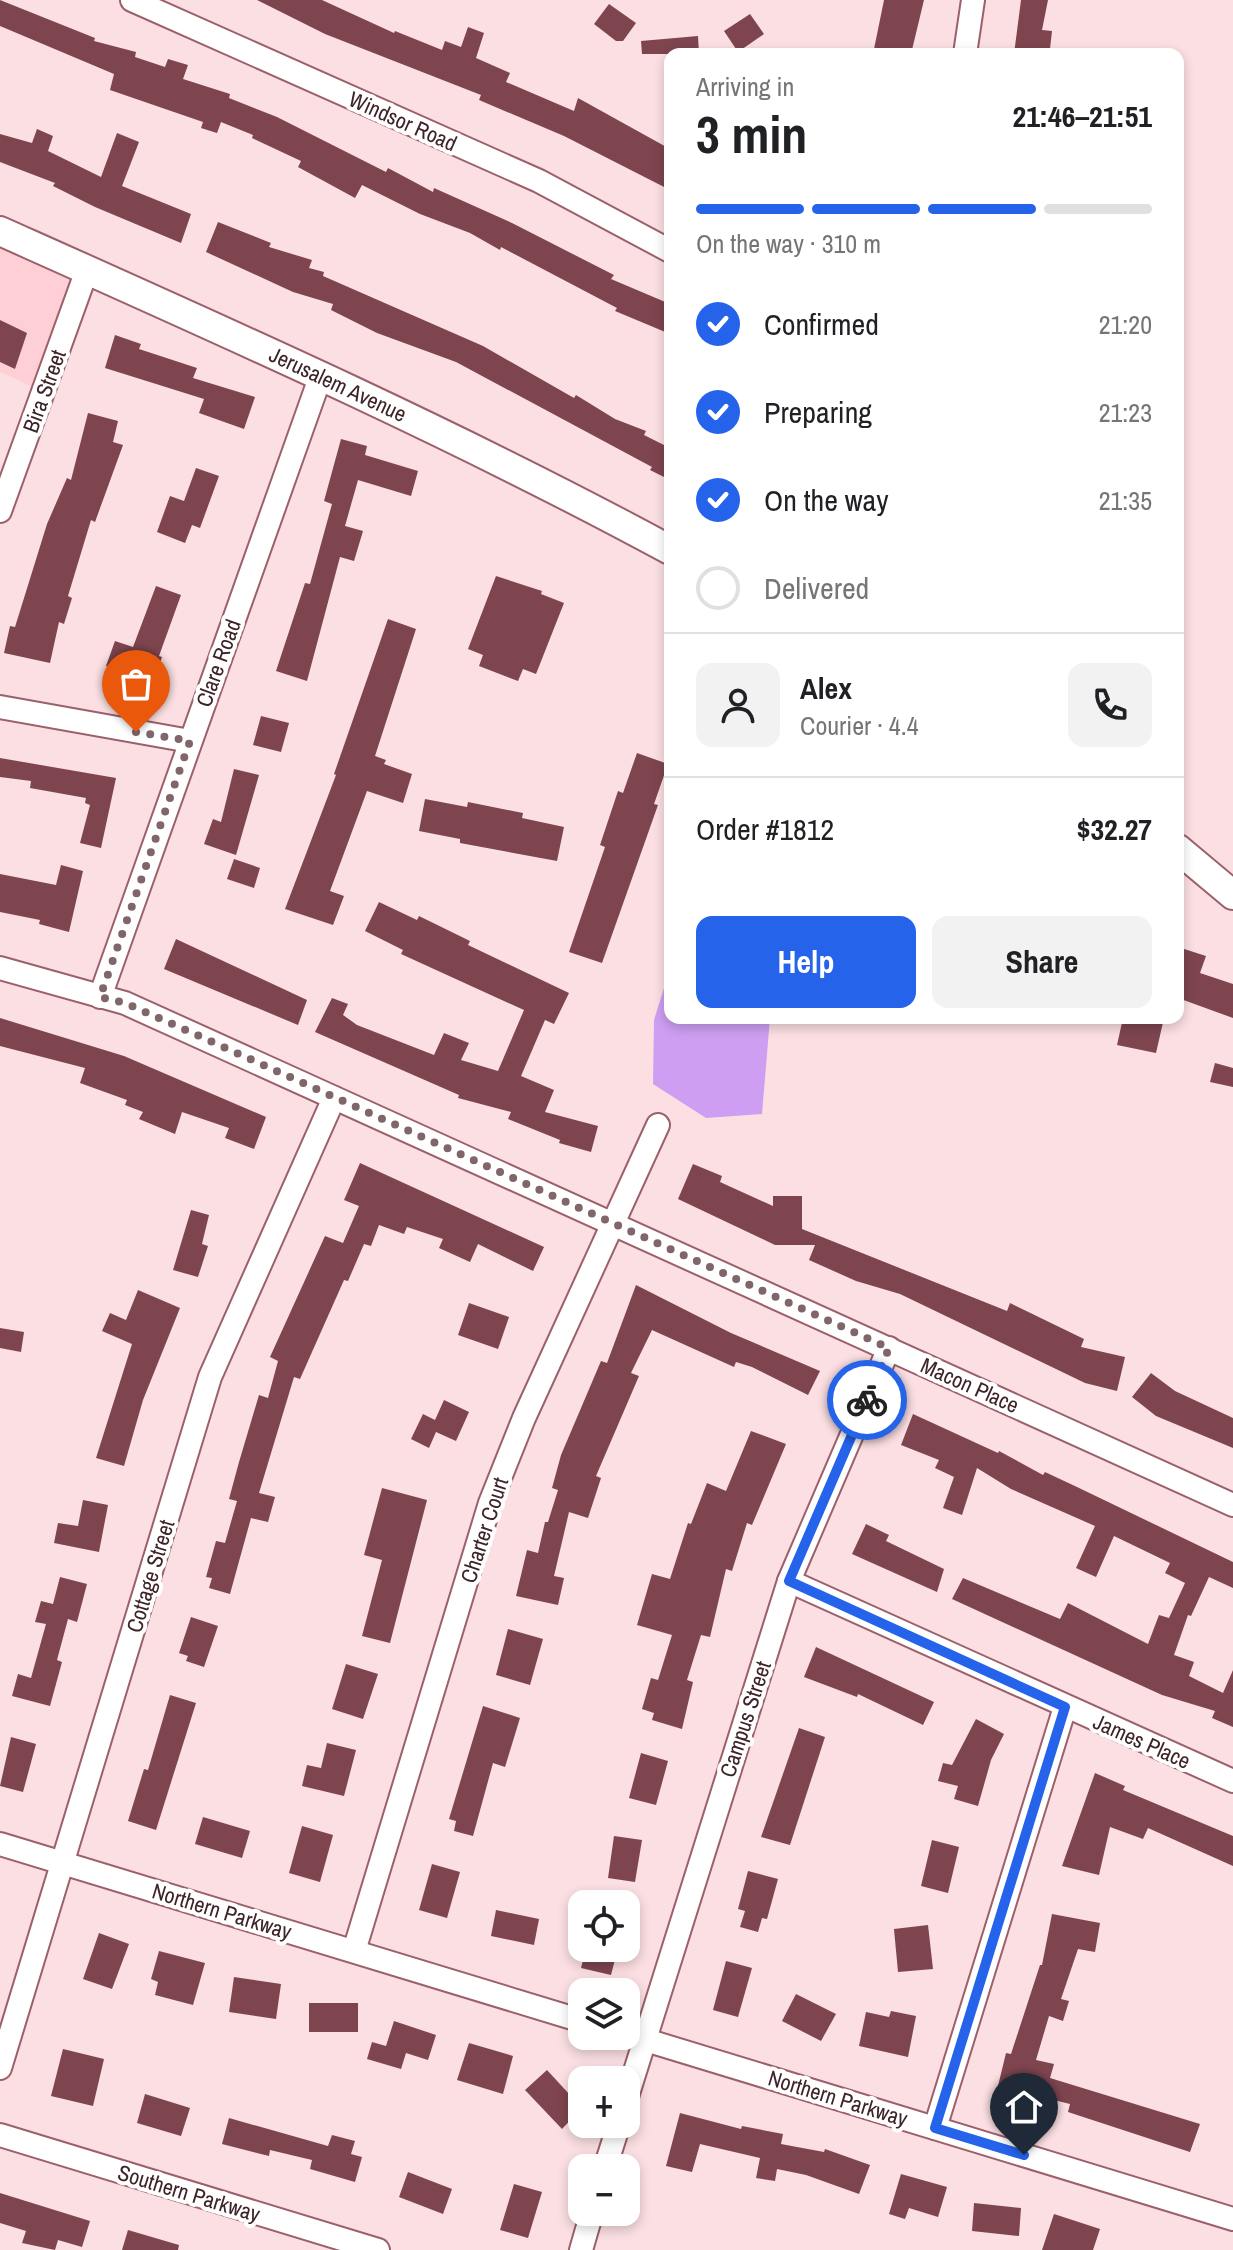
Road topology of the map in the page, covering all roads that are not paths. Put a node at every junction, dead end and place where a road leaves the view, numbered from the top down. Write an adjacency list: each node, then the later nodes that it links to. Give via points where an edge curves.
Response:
1 (132, 0): 5 (street, Windsor Road, via 539,181)
2 (973, 0): 3 (street)
3 (966, 48)
4 (0, 231): 6 (main road, Jerusalem Avenue)
5 (664, 248)
6 (87, 270): 7 (main road, Jerusalem Avenue); 8 (street, Bira Street)
7 (321, 375): 9 (main road, Jerusalem Avenue, via 552,486); 11 (street, Clare Road)
8 (1, 507)
9 (664, 547)
10 (0, 707): 11 (street)
11 (190, 741): 15 (street, Clare Road)
12 (1184, 854): 13 (main road)
13 (1233, 895)
14 (0, 968): 15 (street, Macon Place)
15 (100, 997): 16 (street, Macon Place, via 125,1003)
16 (334, 1098): 18 (street, Macon Place); 25 (street, Cottage Street, via 210,1377)
17 (658, 1125): 18 (street, Charter Court)
18 (613, 1222): 19 (street, Macon Place); 26 (street, Charter Court, via 490,1503)
19 (889, 1348): 20 (street, Macon Place); 21 (street, Campus Street)
20 (1233, 1505)
21 (789, 1581): 22 (street, James Place); 28 (street, Campus Street)
22 (1065, 1707): 23 (street, James Place); 31 (street)
23 (1233, 1781)
24 (0, 1844): 25 (street, Northern Parkway)
25 (63, 1863): 26 (street, Northern Parkway); 30 (street, Cottage Street)
26 (354, 1951): 27 (street, Northern Parkway)
27 (568, 2017)
28 (640, 2022)
29 (640, 2039): 31 (street, Northern Parkway)
30 (0, 2068)
31 (935, 2128): 33 (street, Northern Parkway)
32 (0, 2135): 35 (street, Southern Parkway)
33 (1233, 2219)
34 (588, 2226): 36 (street)
35 (378, 2250)
36 (581, 2250)

